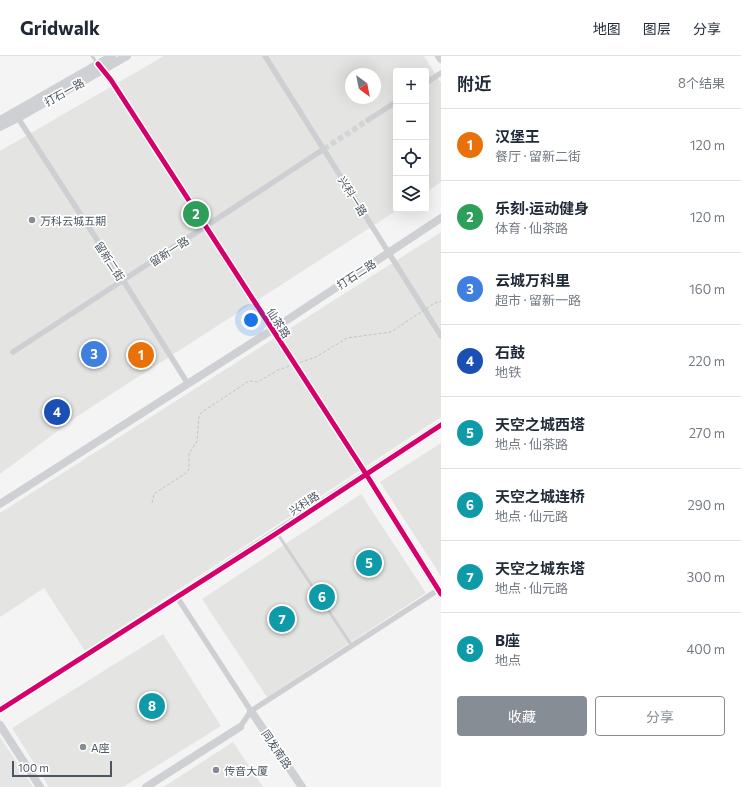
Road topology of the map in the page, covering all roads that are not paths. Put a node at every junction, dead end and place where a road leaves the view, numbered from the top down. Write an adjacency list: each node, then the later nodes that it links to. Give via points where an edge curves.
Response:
1 (92, 56): 7 (lane)
2 (112, 56): 7 (street, 打石一路)
3 (127, 56): 7 (street, 打石一路)
4 (265, 56): 15 (street, 兴科一路)
5 (439, 56): 6 (street)
6 (441, 59)
7 (100, 67): 11 (street, 打石一路); 12 (street, 打石一路); 17 (street, 仙茶路, via 111,80)
8 (441, 73): 9 (street)
9 (429, 81)
10 (393, 104): 13 (street)
11 (18, 118): 14 (street, 打石一路); 19 (street, 留新二街)
12 (0, 120)
13 (368, 120)
14 (0, 127)
15 (324, 149): 17 (street, 留新一路); 18 (street, 兴科一路)
16 (441, 218): 18 (street, 打石二路)
17 (205, 227): 19 (street, 留新一路); 20 (street, 仙茶路)
18 (389, 253): 20 (street, 打石二路); 21 (street, 兴科一路)
19 (123, 280): 22 (street, 留新一路); 23 (street, 留新二街)
20 (272, 330): 23 (street, 打石二路); 25 (street, 仙茶路)
21 (441, 336)
22 (13, 352)
23 (188, 384): 26 (street, 打石二路)
24 (441, 425): 25 (street, 兴科路)
25 (366, 474): 27 (street, 兴科路); 28 (street, 仙茶路)
26 (0, 504)
27 (277, 533): 29 (street, 兴科路); 30 (lane)
28 (440, 590): 30 (street)
29 (177, 597): 31 (street); 32 (street)
30 (352, 646): 32 (street)
31 (0, 710)
32 (251, 711): 34 (street); 37 (street, 同发南路)
33 (0, 725): 35 (street)
34 (240, 727): 36 (street)
35 (40, 787)
36 (146, 787)
37 (302, 787)

